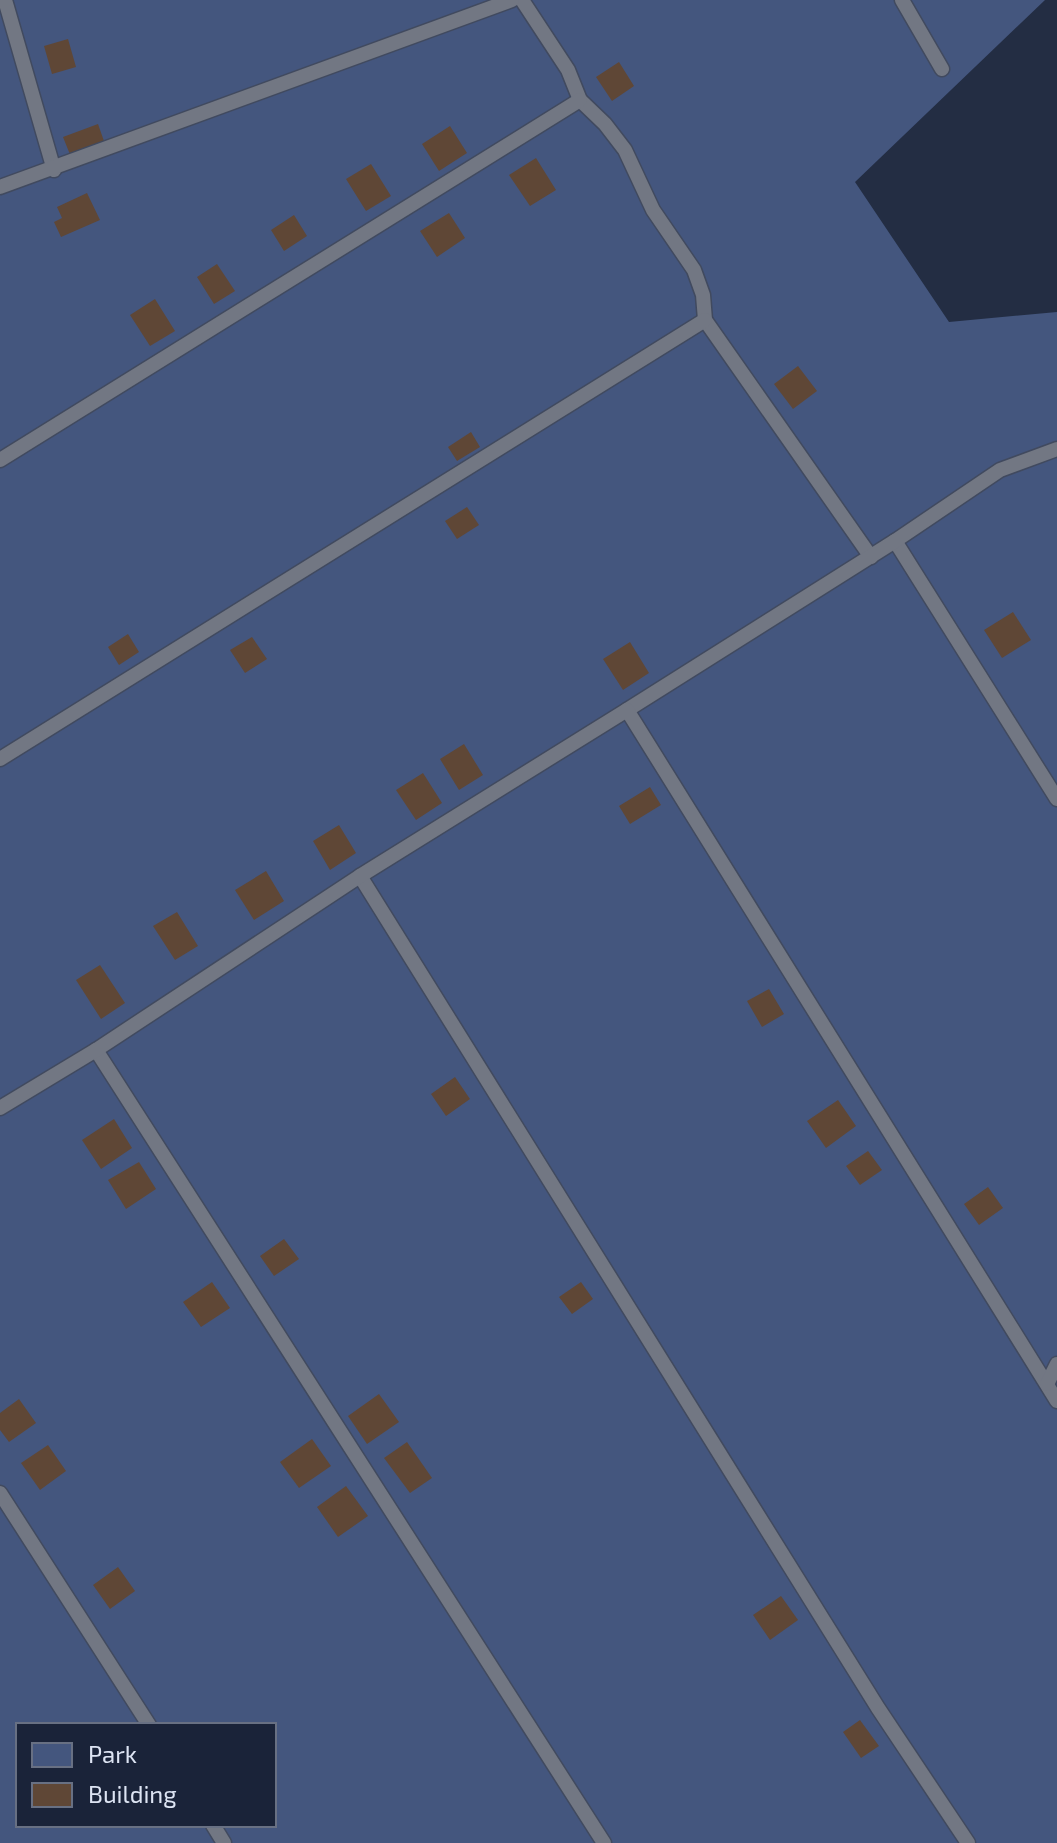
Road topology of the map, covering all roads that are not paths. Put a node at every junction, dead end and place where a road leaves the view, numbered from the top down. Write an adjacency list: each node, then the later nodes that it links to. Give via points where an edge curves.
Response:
1 (5, 0): 5 (lane)
2 (512, 0): 8 (lane)
3 (522, 0): 7 (lane, via 568,70)
4 (902, 0): 6 (lane)
5 (5, 22): 8 (lane)
6 (942, 69)
7 (580, 100): 10 (lane, via 625,150 653,210 694,270); 12 (lane)
8 (54, 170): 9 (lane)
9 (0, 187)
10 (705, 320): 14 (lane); 16 (lane)
11 (1057, 449): 13 (lane, via 1000,470)
12 (0, 460)
13 (895, 541): 14 (lane); 17 (lane)
14 (871, 557): 15 (lane)
15 (627, 710): 18 (lane); 22 (lane)
16 (0, 759)
17 (1057, 799)
18 (360, 876): 19 (lane); 27 (lane, via 878,1708)
19 (96, 1050): 20 (lane); 26 (lane)
20 (0, 1108)
21 (1057, 1364): 22 (lane)
22 (1047, 1384): 23 (lane)
23 (1057, 1401)
24 (0, 1493): 25 (lane)
25 (148, 1723)
26 (604, 1843)
27 (968, 1843)

